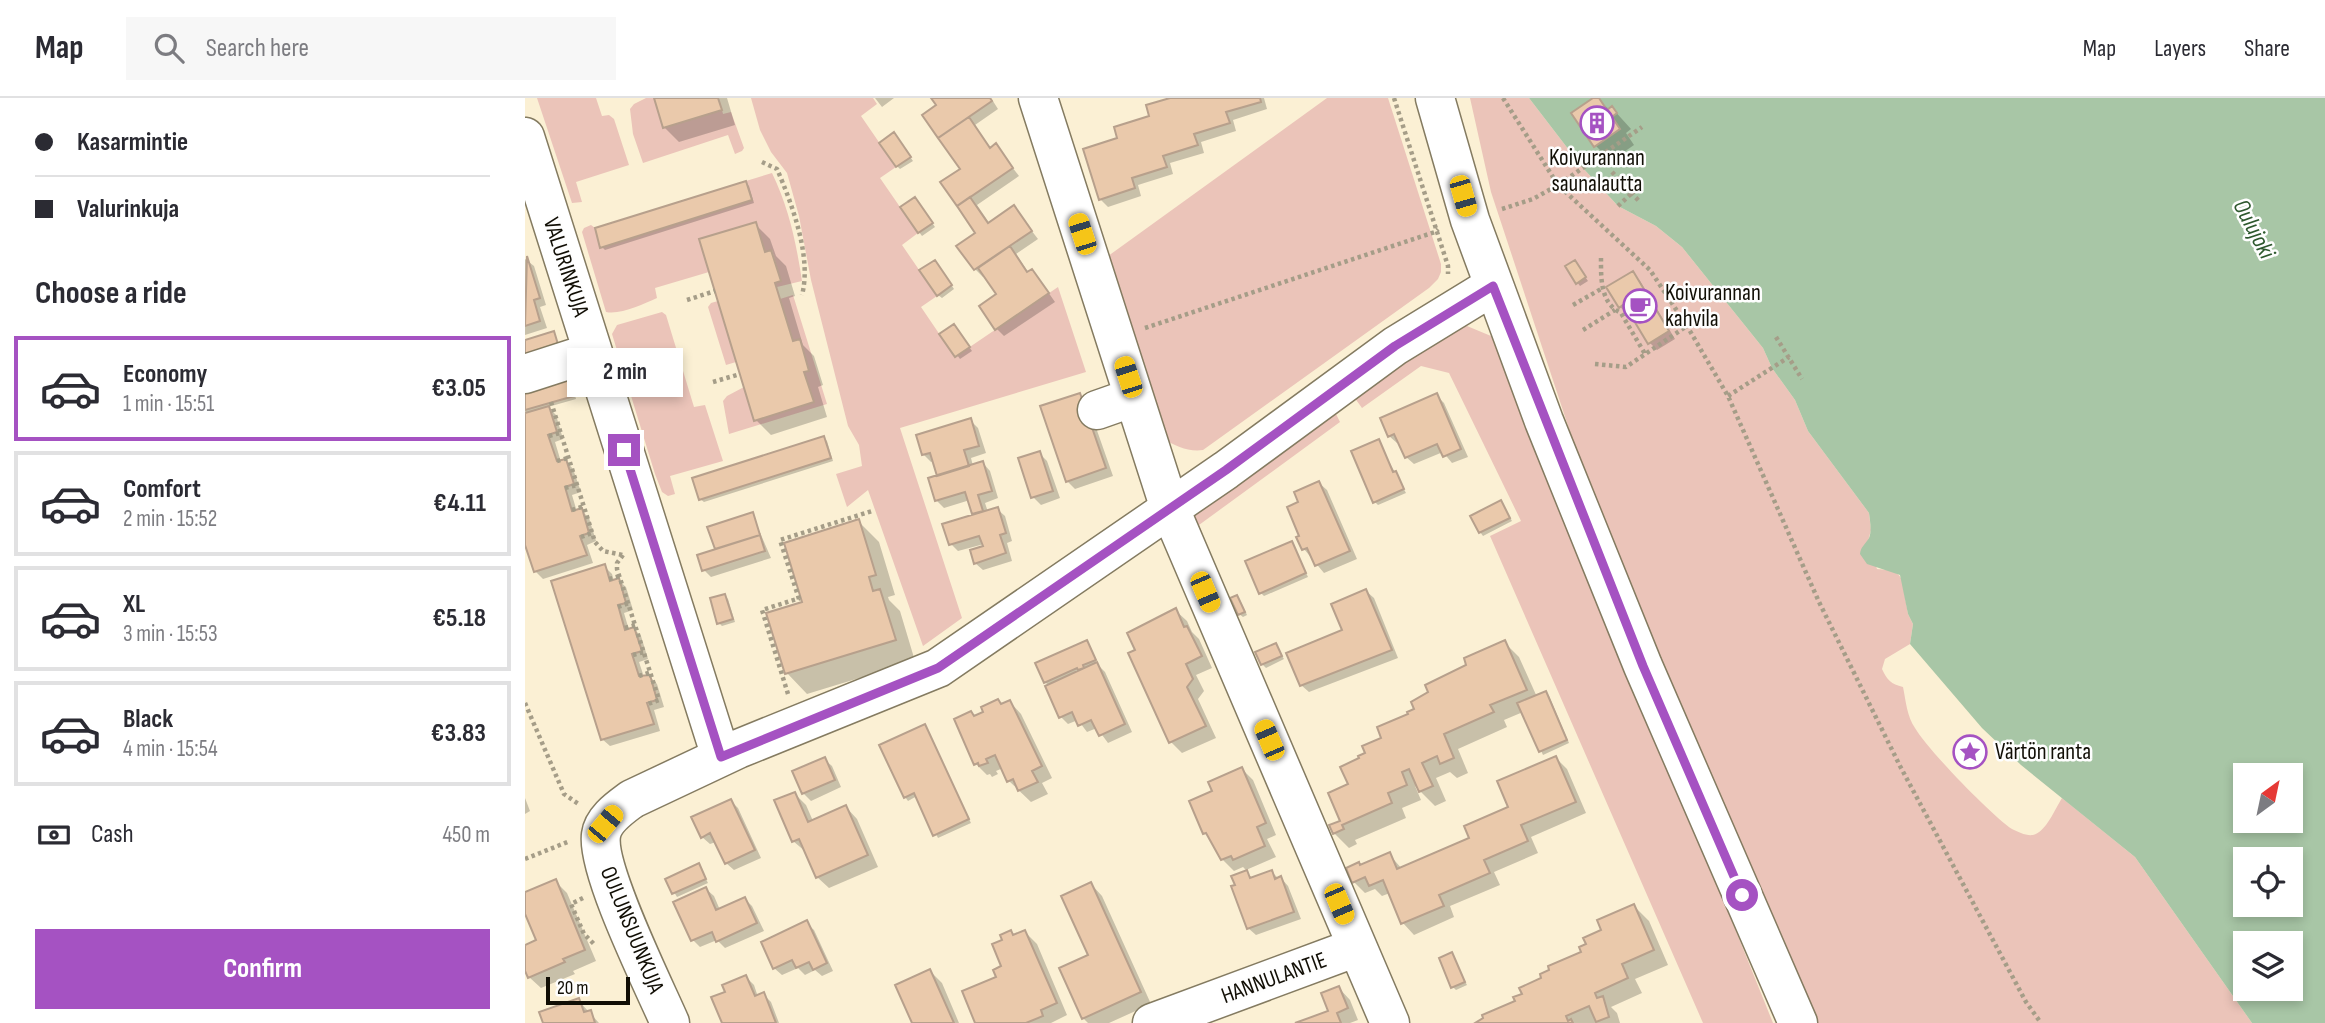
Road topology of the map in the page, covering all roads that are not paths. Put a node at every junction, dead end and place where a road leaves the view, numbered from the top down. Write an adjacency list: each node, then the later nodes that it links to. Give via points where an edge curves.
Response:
1 (1038, 98): 7 (street)
2 (1435, 98): 4 (street, via 1453,226)
3 (525, 137): 5 (street, VALURINKUJA)
4 (1493, 286): 9 (street, via 1395,346); 15 (street, via 1643,666)
5 (593, 352): 6 (street); 10 (street, VALURINKUJA, via 639,550)
6 (525, 374)
7 (1134, 397): 8 (street); 9 (street)
8 (1097, 410)
9 (1170, 509): 10 (street, via 938,668); 11 (street)
10 (721, 757): 12 (street, OULUNSUUNKUJA, via 632,799 603,830 604,863)
11 (1357, 947): 13 (street, HANNULANTIE); 14 (street)
12 (670, 1023)
13 (1152, 1023)
14 (1390, 1023)
15 (1798, 1023)

